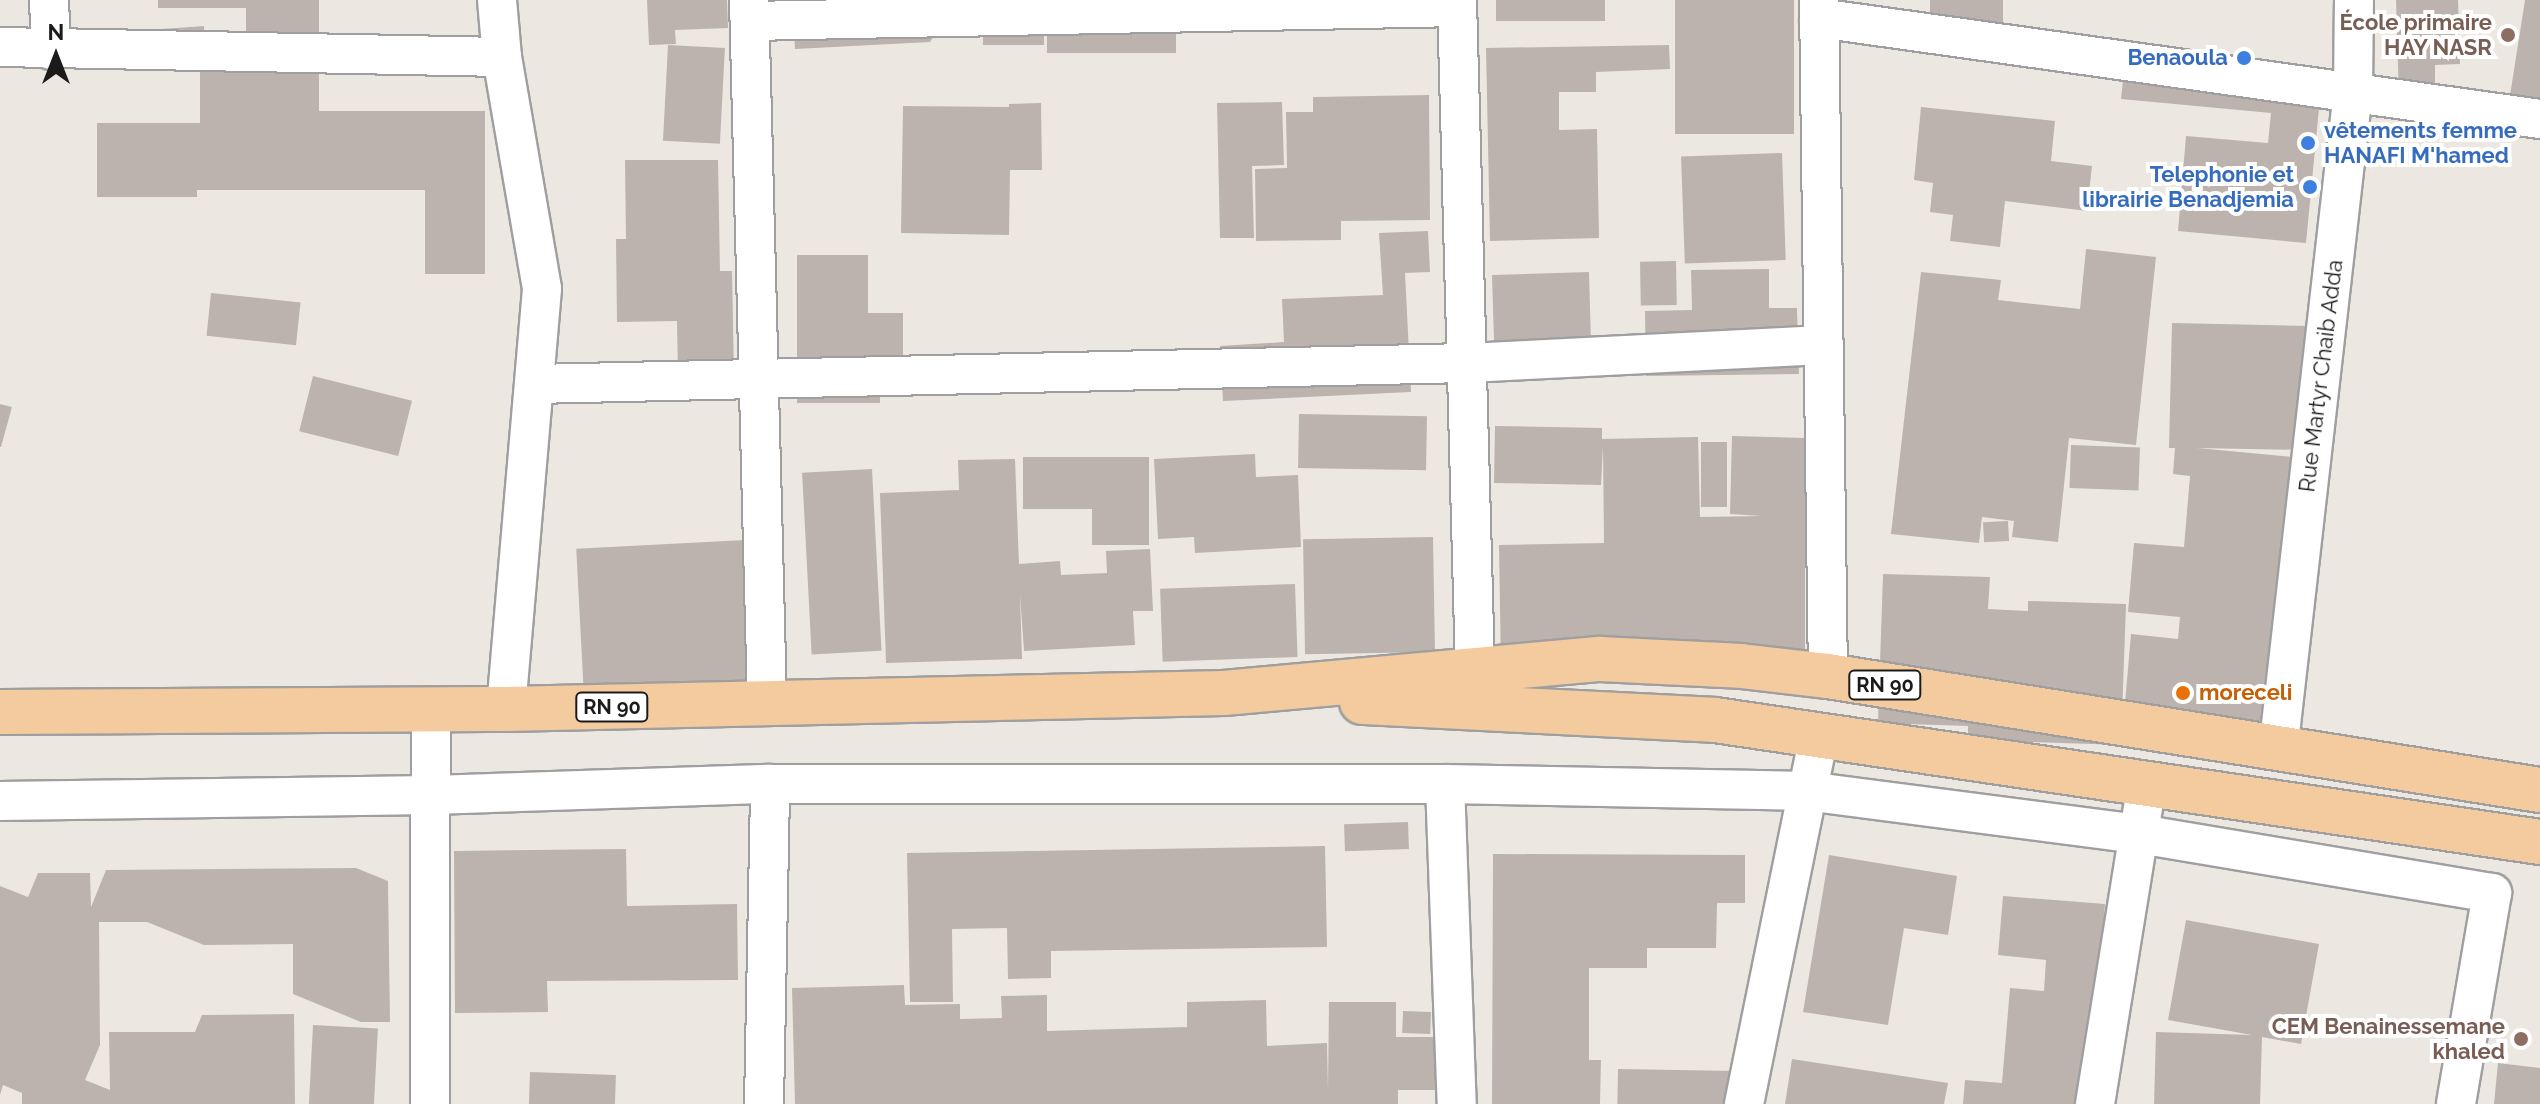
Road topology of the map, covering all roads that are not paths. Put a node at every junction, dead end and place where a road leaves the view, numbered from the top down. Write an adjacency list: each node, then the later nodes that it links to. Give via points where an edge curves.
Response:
1 (49, 0): 8 (street)
2 (497, 0): 9 (street)
3 (2354, 0): 10 (street, Rue Martyr Chaib Adda)
4 (1457, 4): 6 (street); 13 (street)
5 (1819, 9): 10 (street); 12 (street)
6 (750, 11): 14 (street)
7 (0, 47): 8 (street)
8 (51, 50): 9 (street)
9 (502, 57): 15 (street, via 542,289)
10 (2353, 92): 11 (street); 24 (street, Rue Martyr Chaib Adda)
11 (2540, 119)
12 (1824, 345): 13 (street); 17 (street)
13 (1467, 363): 14 (street); 16 (street)
14 (759, 377): 15 (street); 19 (street)
15 (534, 384): 21 (street)
16 (1475, 670): 17 (main road, RN 90, via 1600,659); 18 (main road, RN 90)
17 (1828, 676): 24 (main road, RN 90)
18 (1224, 693): 19 (main road, RN 90); 23 (main road, RN 90, via 1587,717 1715,720)
19 (767, 703): 21 (main road, RN 90)
20 (431, 709): 21 (main road, RN 90); 22 (main road, RN 90); 30 (street)
21 (506, 709)
22 (0, 712)
23 (1819, 735): 27 (main road, RN 90); 29 (street)
24 (2278, 751): 28 (main road, RN 90)
25 (770, 784): 26 (street); 30 (street); 35 (street)
26 (1445, 784): 29 (street); 36 (street)
27 (2147, 784): 32 (street); 33 (main road, RN 90)
28 (2540, 790)
29 (1807, 791): 32 (street); 37 (street)
30 (432, 795): 31 (street); 34 (street)
31 (0, 801)
32 (2139, 834): 38 (street); 39 (street, via 2492,893)
33 (2540, 842)
34 (430, 1104)
35 (764, 1104)
36 (1457, 1104)
37 (1744, 1104)
38 (2095, 1104)
39 (2456, 1104)

